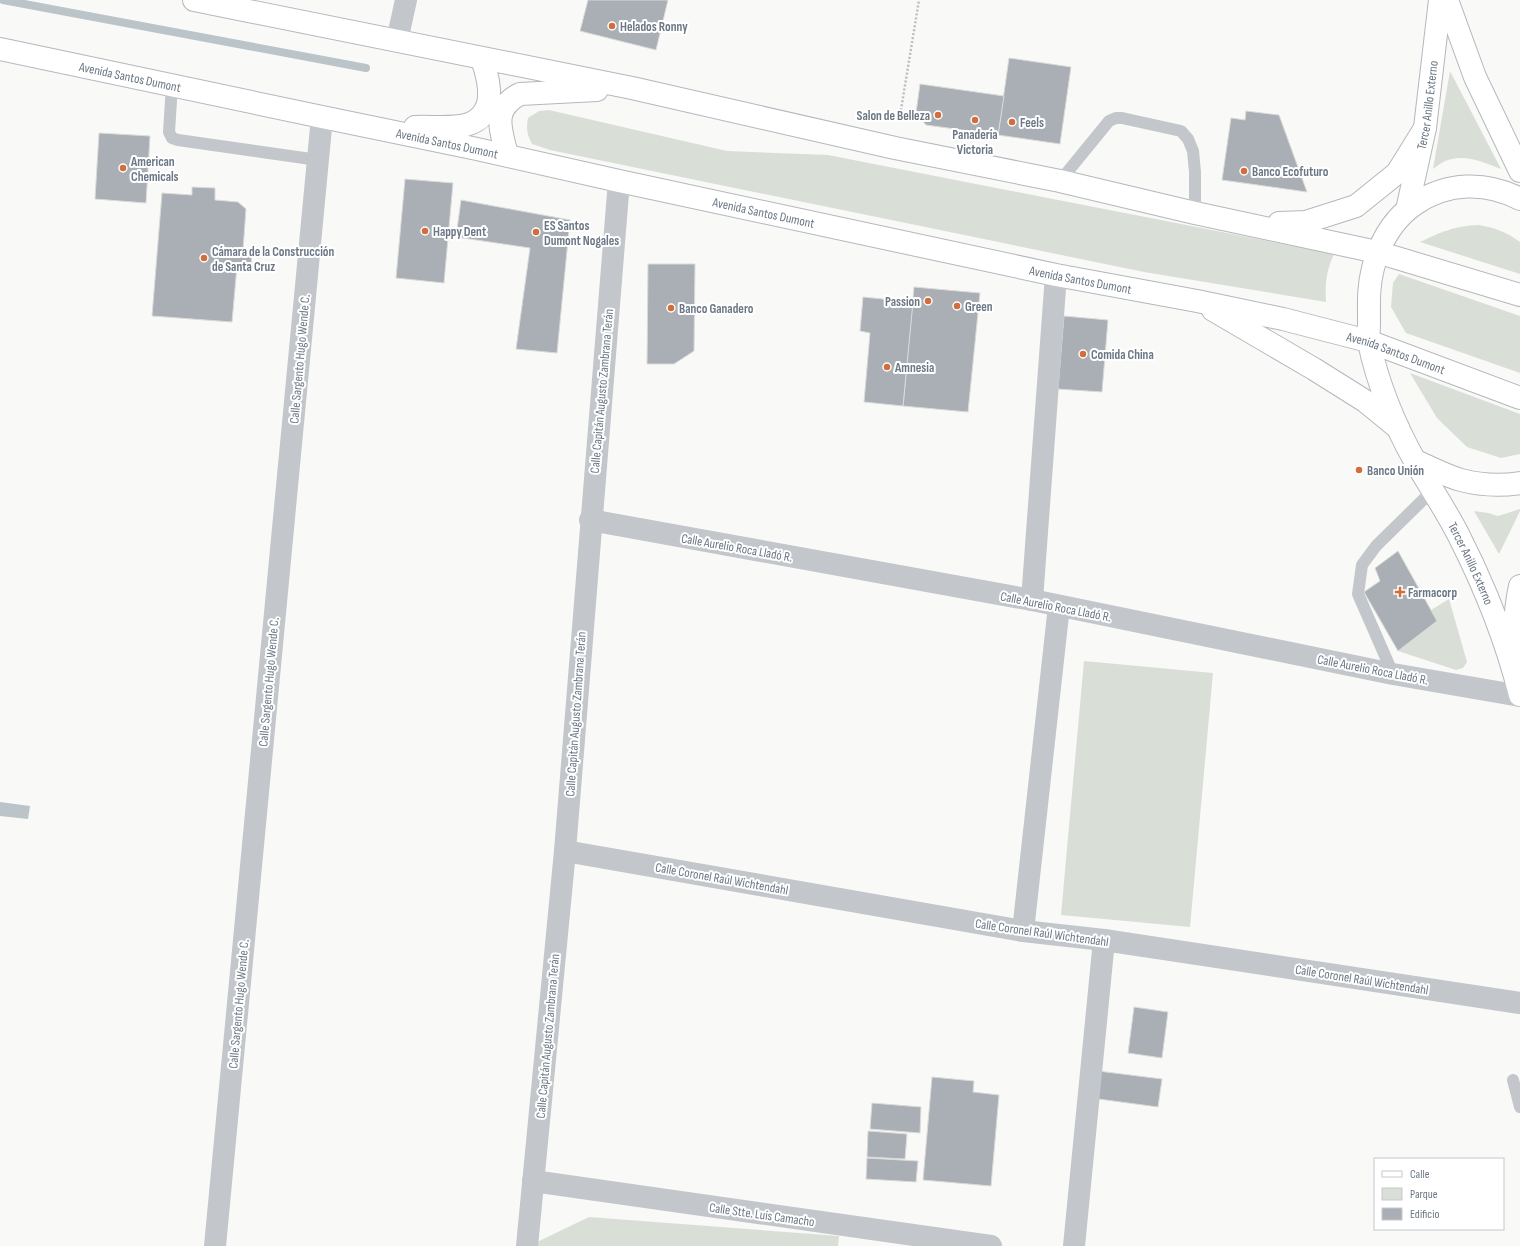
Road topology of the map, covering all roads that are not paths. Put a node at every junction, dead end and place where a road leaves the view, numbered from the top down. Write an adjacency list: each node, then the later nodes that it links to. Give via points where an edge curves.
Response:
1 (194, 0): 5 (main road)
2 (406, 0): 5 (street)
3 (1440, 0): 12 (main road, Tercer Anillo Externo)
4 (1447, 0): 15 (main road, via 1475,77)
5 (397, 42): 7 (main road)
6 (0, 49): 8 (main road, Avenida Santos Dumont)
7 (482, 59): 9 (main road); 11 (main road, via 489,78 490,97 486,110 478,119 466,125)
8 (172, 85): 10 (main road, Avenida Santos Dumont); 14 (lane, via 169,132 172,138)
9 (632, 88): 13 (main road, via 540,92 520,94 510,99 502,108 500,120); 17 (main road, via 895,148)
10 (322, 117): 11 (main road, Avenida Santos Dumont); 14 (street, Calle Sargento Hugo Wende C.)
11 (372, 127): 13 (main road, Avenida Santos Dumont)
12 (1425, 128): 19 (main road, Tercer Anillo Externo); 21 (main road, via 1397,173 1356,206 1306,222)
13 (507, 155): 16 (main road, Avenida Santos Dumont)
14 (318, 160): 46 (street, Calle Sargento Hugo Wende C.)
15 (1520, 171)
16 (619, 181): 23 (main road, Avenida Santos Dumont); 32 (street, Calle Capitán Augusto Zambrana Terán)
17 (1060, 181): 20 (main road); 20 (lane, via 1109,121 1116,118 1181,131 1188,139 1192,151)
18 (1520, 199): 19 (main road, Tercer Anillo Externo, via 1506,192 1485,187 1464,186 1424,198)
19 (1407, 210): 22 (main road, Tercer Anillo Externo, via 1390,229)
20 (1195, 213): 21 (main road)
21 (1246, 224): 22 (main road)
22 (1378, 252): 24 (main road); 26 (main road, Tercer Anillo Externo, via 1369,284)
23 (1056, 275): 25 (main road, Avenida Santos Dumont); 34 (street)
24 (1520, 295)
25 (1197, 301): 26 (main road, Avenida Santos Dumont, via 1283,319); 28 (main road, via 1322,373 1365,401)
26 (1368, 341): 27 (main road, Avenida Santos Dumont); 28 (main road, Tercer Anillo Externo)
27 (1520, 398)
28 (1399, 429): 29 (main road, Tercer Anillo Externo)
29 (1415, 461): 30 (main road, via 1460,480 1481,484); 31 (main road, Tercer Anillo Externo)
30 (1520, 483)
31 (1433, 490): 36 (main road, Tercer Anillo Externo, via 1458,534 1479,579); 37 (lane, via 1376,546 1362,565 1358,594)
32 (590, 520): 34 (street, Calle Aurelio Roca Lladó R.); 39 (street, Calle Capitán Augusto Zambrana Terán)
33 (1520, 586): 36 (main road, Tercer Anillo Externo, via 1514,636)
34 (1032, 600): 35 (street, Calle Aurelio Roca Lladó R.)
35 (1058, 606): 37 (street, Calle Aurelio Roca Lladó R.); 40 (street)
36 (1514, 672): 38 (main road, Tercer Anillo Externo)
37 (1393, 674): 38 (street, Calle Aurelio Roca Lladó R.)
38 (1520, 696)
39 (564, 851): 40 (street, Calle Coronel Raúl Wichtendahl); 45 (street, Calle Capitán Augusto Zambrana Terán)
40 (1023, 931): 41 (street, Calle Coronel Raúl Wichtendahl)
41 (1104, 940): 42 (street, Calle Coronel Raúl Wichtendahl); 49 (street)
42 (1520, 1003)
43 (1513, 1080): 44 (lane)
44 (1520, 1107)
45 (533, 1181): 47 (street, Calle Capitán Augusto Zambrana Terán); 48 (street, Calle Stte. Luis Camacho)
46 (215, 1246)
47 (526, 1246)
48 (991, 1246)
49 (1074, 1246)

